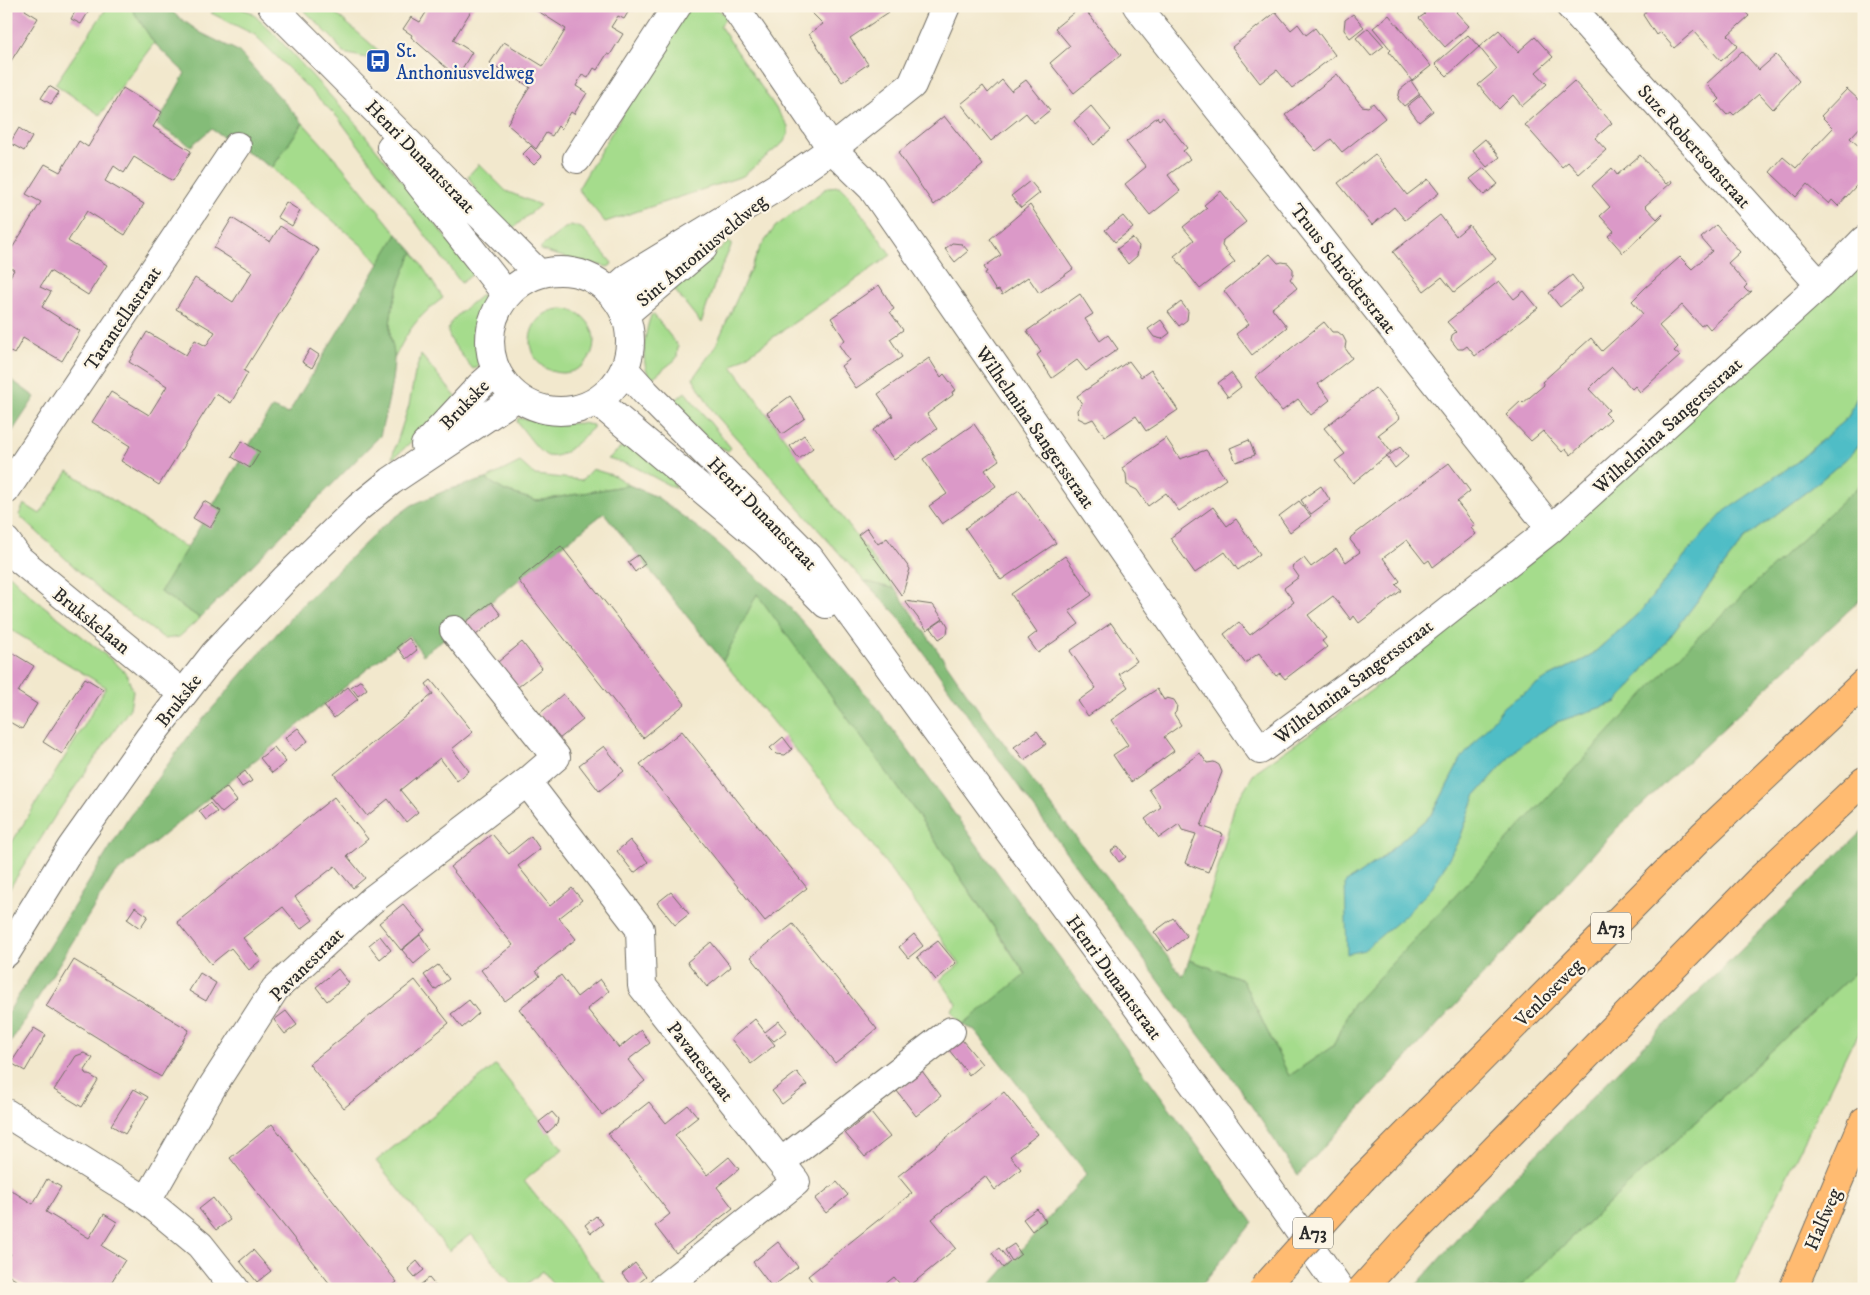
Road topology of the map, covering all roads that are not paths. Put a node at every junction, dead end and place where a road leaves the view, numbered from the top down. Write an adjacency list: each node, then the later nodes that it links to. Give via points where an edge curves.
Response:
1 (272, 6): 7 (street, Henri Dunantstraat)
2 (677, 6): 10 (street)
3 (734, 6): 9 (street)
4 (946, 6): 9 (street, Sint Antoniusveldweg, via 912,84)
5 (1138, 6): 22 (street, Truus Schröderstraat)
6 (1570, 6): 13 (street, Suze Robertsonstraat)
7 (305, 38): 12 (street, Henri Dunantstraat); 14 (street, Henri Dunantstraat)
8 (237, 146): 21 (street, Tarantellastraat)
9 (832, 149): 15 (street, Sint Antoniusveldweg); 22 (street, Wilhelmina Sangersstraat, via 872,188 1260,750 1409,641)
10 (577, 159)
11 (1864, 240): 13 (street, Wilhelmina Sangersstraat)
12 (538, 273): 14 (street, via 521,281); 15 (street, via 564,269 590,276)
13 (1820, 286): 22 (street, Wilhelmina Sangersstraat)
14 (506, 294): 17 (street, via 493,318 489,345)
15 (619, 302): 16 (street, via 631,332 631,351)
16 (625, 370): 19 (street, via 614,388); 25 (street, Henri Dunantstraat, via 809,556)
17 (496, 372): 18 (street); 20 (street, Brukske)
18 (517, 397): 19 (street, via 542,410 561,411 571,411); 20 (street, Brukske)
19 (597, 401): 25 (street, Henri Dunantstraat, via 765,542)
20 (391, 481): 27 (street, Brukske, via 285,579 215,653)
21 (6, 490)
22 (1551, 529)
23 (6, 541): 27 (street, Brukskelaan, via 19,559)
24 (454, 630): 29 (street, Pavanestraat, via 556,757)
25 (889, 667): 39 (street, Henri Dunantstraat)
26 (1864, 683): 38 (main road, Venloseweg / A73, bridge, via 1702,836 1363,1178)
27 (183, 694): 30 (street, Brukske, via 71,848)
28 (1864, 781): 40 (main road, via 1758,880)
29 (527, 782): 34 (street, Pavanestraat, via 640,928 642,986); 35 (street, Pavanestraat, via 372,900 275,988)
30 (6, 954)
31 (951, 1031): 34 (street)
32 (6, 1113): 35 (street)
33 (1864, 1121): 41 (main road, Halfweg)
34 (781, 1162): 37 (street, Pavanestraat, via 796,1182)
35 (146, 1200): 36 (street, via 200,1245)
36 (235, 1289)
37 (662, 1289)
38 (1263, 1289)
39 (1340, 1289)
40 (1362, 1289)
41 (1793, 1289)

